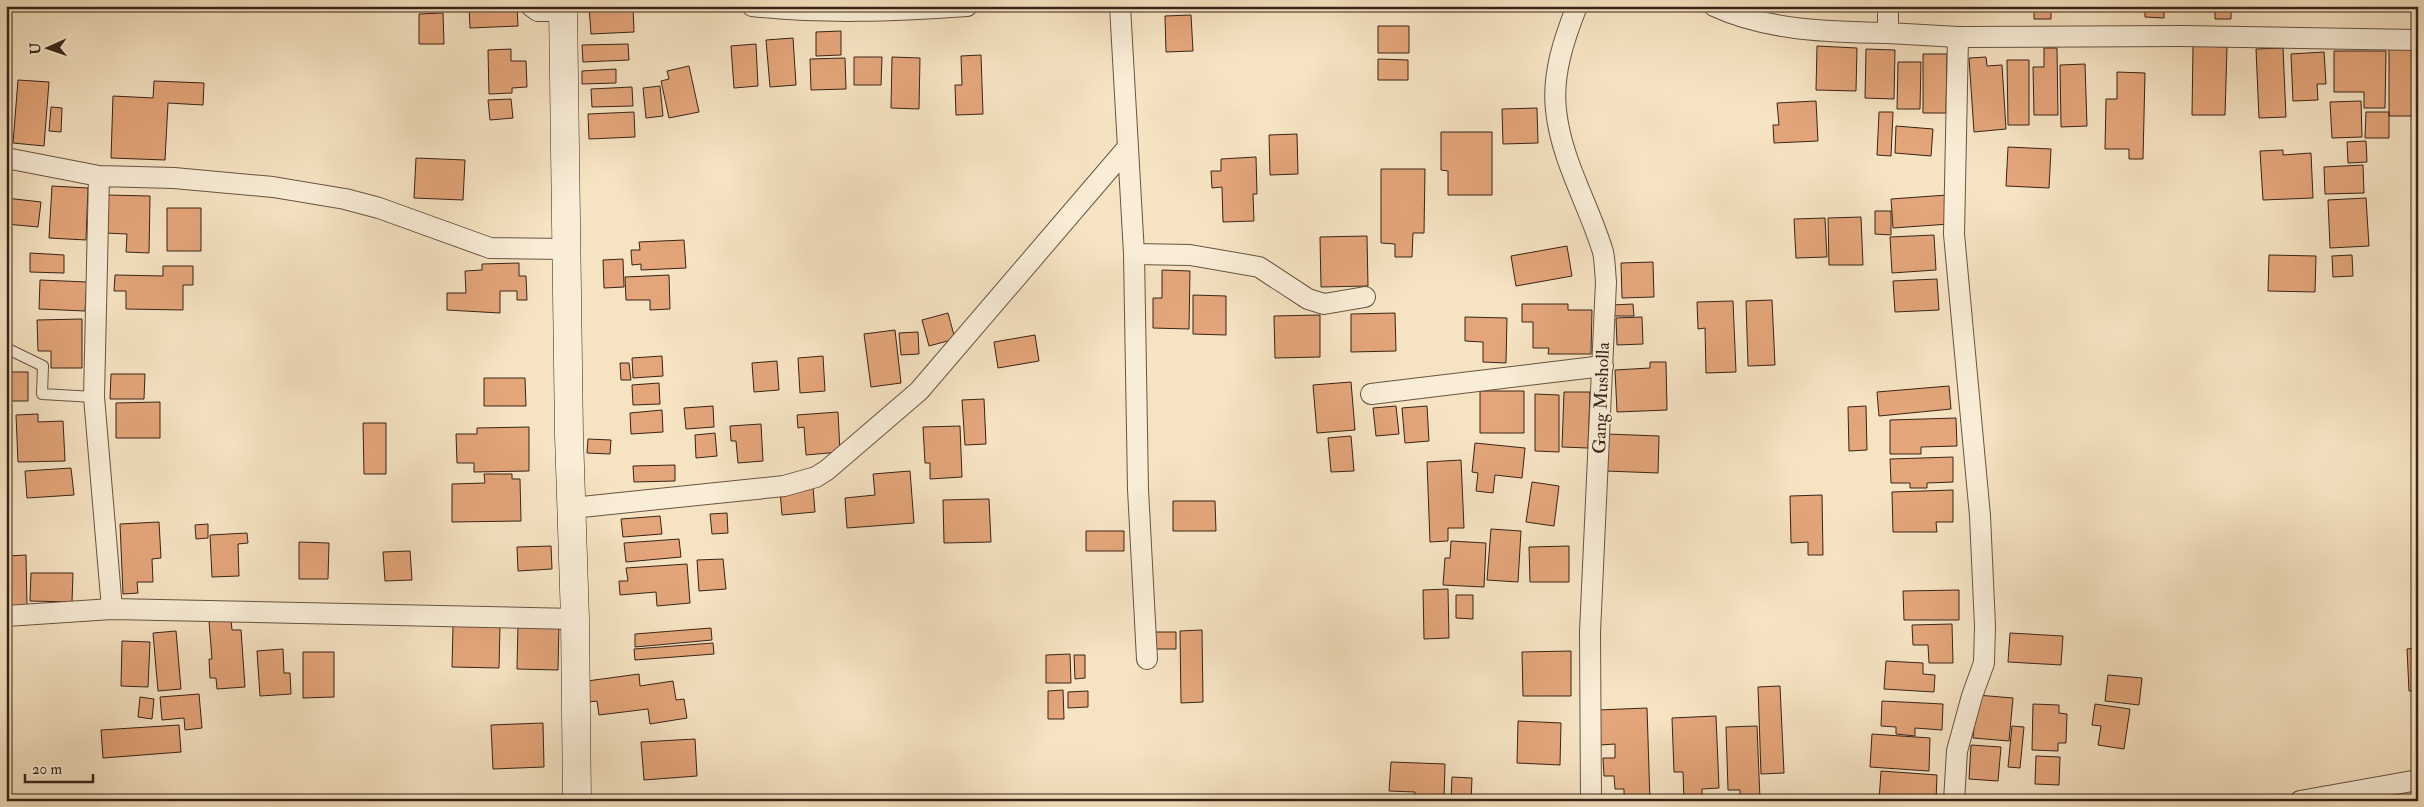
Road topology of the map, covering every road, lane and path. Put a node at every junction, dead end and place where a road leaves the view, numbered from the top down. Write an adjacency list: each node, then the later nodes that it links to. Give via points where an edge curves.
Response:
1 (530, 6): 8 (street, via 538,11)
2 (752, 6): 3 (street, via 821,12)
3 (967, 6)
4 (1120, 6): 12 (street)
5 (1577, 6): 19 (street, Gang Musholla, via 1560,56 1556,110 1560,134 1603,253 1606,282)
6 (1714, 6): 9 (street, via 1783,27)
7 (1888, 6): 9 (street)
8 (563, 9): 15 (street)
9 (1888, 34): 10 (street)
10 (1958, 37): 11 (street); 30 (street, via 1954,234 1980,516 1985,626 1984,663 1957,751)
11 (2418, 40)
12 (1128, 147): 16 (street); 22 (street, via 919,390 816,477 784,486)
13 (6, 158): 14 (street)
14 (99, 176): 15 (street, via 174,178 273,187 379,208 490,248); 21 (street)
15 (566, 249): 22 (street)
16 (1134, 254): 17 (street, via 1190,254 1258,267 1308,299 1324,304); 26 (street, via 1138,489)
17 (1365, 297)
18 (6, 348): 21 (lane, via 43,366 42,394)
19 (1603, 366): 20 (street); 29 (street, Gang Musholla, via 1590,632)
20 (1372, 394)
21 (94, 397): 23 (street)
22 (572, 508): 25 (street)
23 (112, 609): 24 (street); 25 (street)
24 (6, 616)
25 (569, 618): 28 (street)
26 (1147, 659)
27 (2418, 780): 31 (street)
28 (577, 801)
29 (1591, 801)
30 (1954, 801)
31 (2300, 801)

